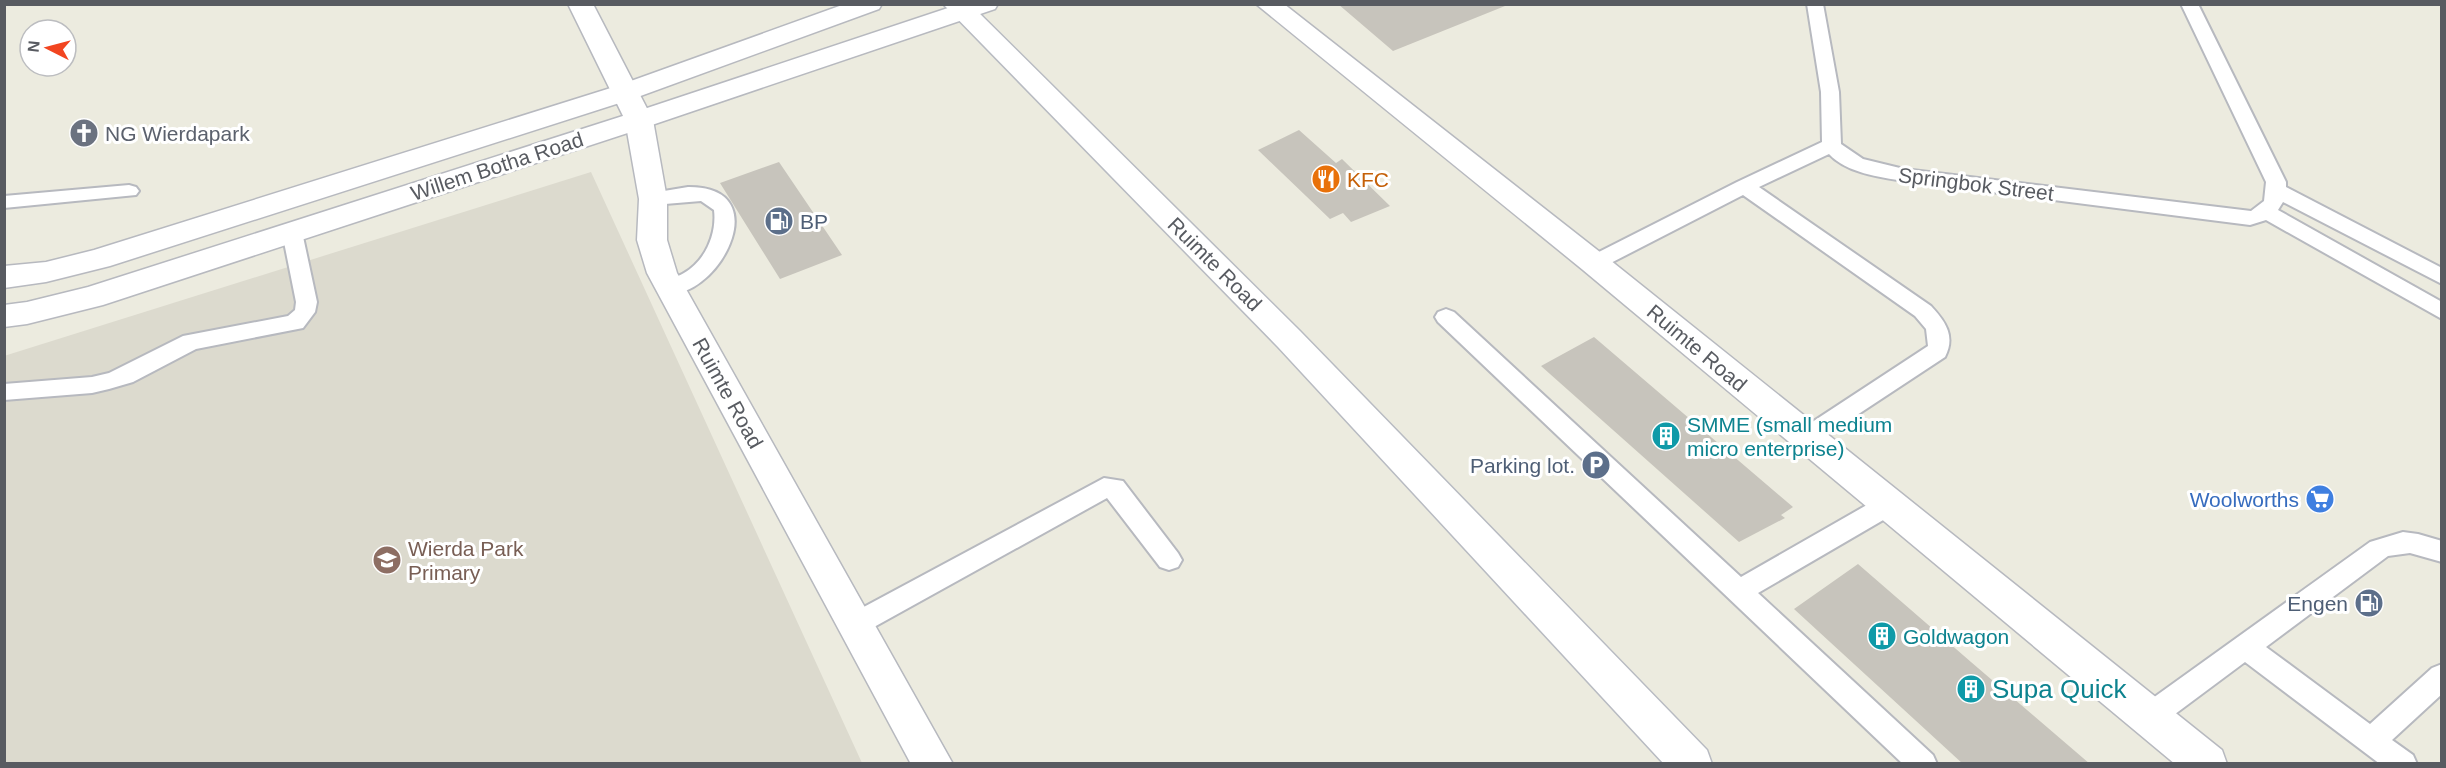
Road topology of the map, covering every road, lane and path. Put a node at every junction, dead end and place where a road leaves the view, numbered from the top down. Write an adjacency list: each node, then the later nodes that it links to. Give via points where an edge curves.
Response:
1 (580, 4): 7 (street, Ruimte Road)
2 (870, 4): 7 (street, Willem Botha Road)
3 (1268, 4): 16 (street, Ruimte Road)
4 (1815, 4): 8 (lane, via 1832,106)
5 (2190, 4): 11 (lane)
6 (968, 7): 7 (street, Willem Botha Road); 35 (street, Ruimte Road, via 1290,339)
7 (633, 106): 12 (street, Ruimte Road); 15 (street, Willem Botha Road); 17 (street, Willem Botha Road, via 99,259)
8 (1832, 145): 9 (lane); 14 (lane, Springbok Street, via 1846,157 1872,169 1904,176 2250,218)
9 (1744, 186): 16 (lane); 24 (lane, via 1923,311 1940,335 1937,351)
10 (129, 190): 13 (lane)
11 (2278, 191): 14 (lane); 18 (lane)
12 (653, 200): 19 (street, Ruimte Road, via 652,240); 19 (lane, via 699,194 716,200 723,208 726,222 716,253 701,271)
13 (4, 202)
14 (2267, 212): 20 (lane)
15 (292, 232): 21 (street, Willem Botha Road, via 92,297); 23 (lane, via 306,307 295,323 191,342 109,381)
16 (1594, 263): 24 (street, Ruimte Road)
17 (4, 277)
18 (2442, 277)
19 (670, 287): 29 (street, Ruimte Road)
20 (2442, 312)
21 (4, 316)
22 (1446, 318): 28 (lane)
23 (4, 392)
24 (1805, 438): 25 (street, Ruimte Road)
25 (1888, 505): 28 (lane); 32 (street, Ruimte Road)
26 (2442, 552): 30 (lane, via 2396,541 2379,549)
27 (1169, 560): 29 (lane, via 1114,488 1104,488)
28 (1739, 591): 36 (lane)
29 (856, 624): 34 (street, Ruimte Road)
30 (2244, 646): 32 (lane); 33 (lane)
31 (2442, 676): 33 (lane)
32 (2150, 717): 37 (street, Ruimte Road)
33 (2371, 741): 38 (lane)
34 (933, 764)
35 (1692, 764)
36 (1923, 764)
37 (2207, 764)
38 (2403, 764)

